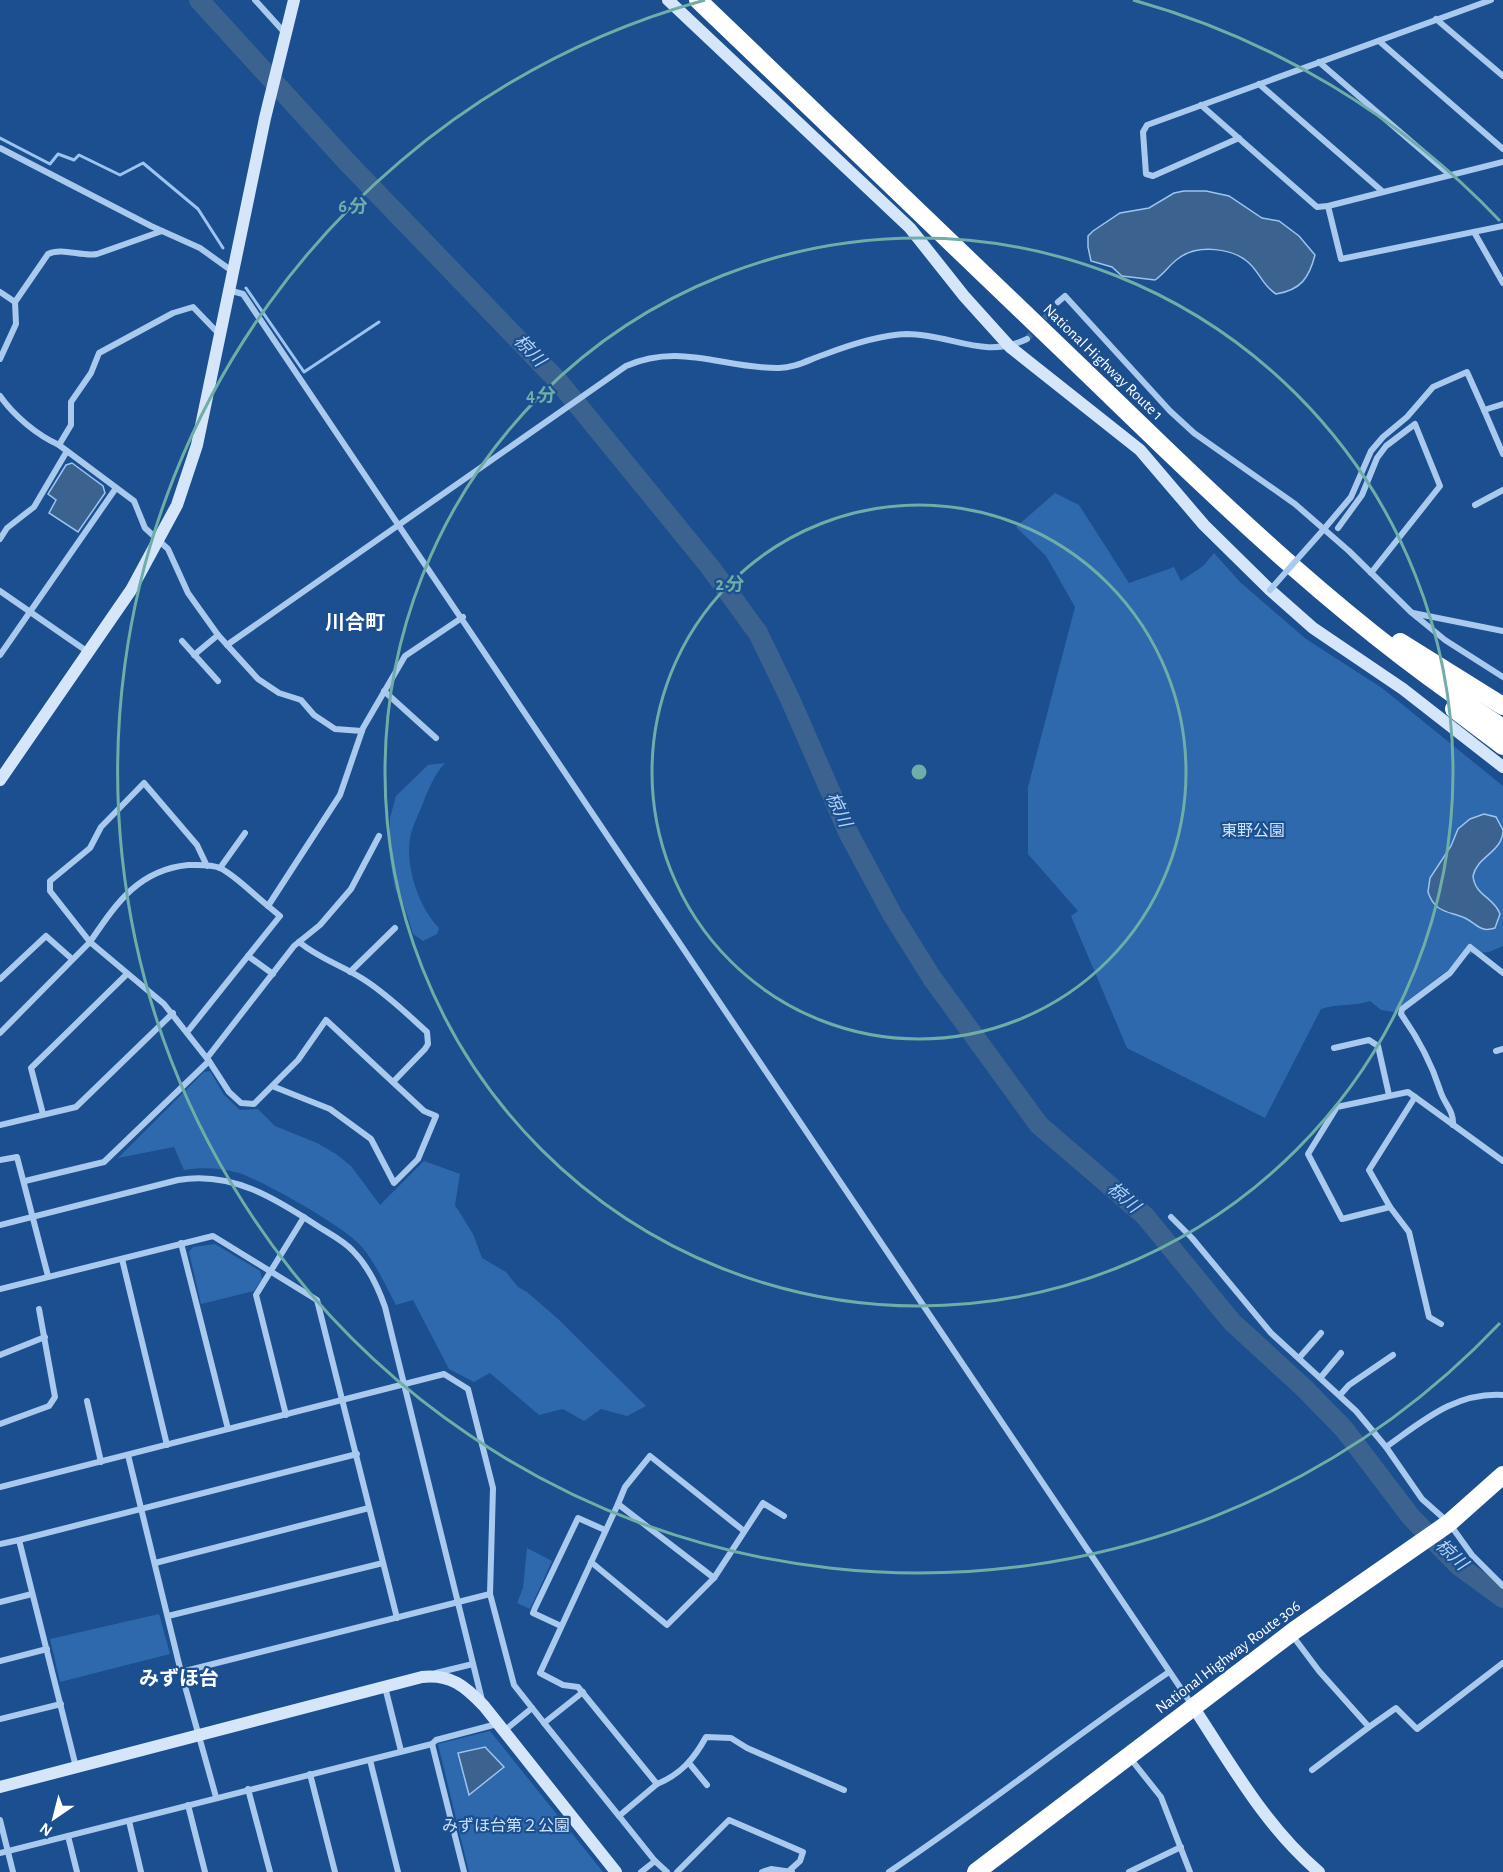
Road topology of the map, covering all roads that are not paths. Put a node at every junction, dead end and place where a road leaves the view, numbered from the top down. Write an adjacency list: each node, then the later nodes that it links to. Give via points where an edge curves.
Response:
1 (255, 0): 7 (street)
2 (294, 0): 7 (street)
3 (668, 0): 31 (street, via 910,228)
4 (698, 0): 50 (highway, National Highway Route 1, via 1148,433)
5 (1491, 0): 6 (street)
6 (1436, 20): 8 (street); 10 (street)
7 (284, 33): 23 (street)
8 (1379, 41): 9 (street); 15 (street)
9 (1319, 62): 11 (street); 17 (street)
10 (1503, 76)
11 (1259, 84): 12 (street); 18 (street)
12 (1201, 105): 13 (street); 13 (street, via 1147,125 1143,132 1146,174 1153,176)
13 (1239, 138): 19 (street, via 1317,207)
14 (0, 148): 21 (street)
15 (1503, 148)
16 (1503, 162): 17 (street)
17 (1450, 175): 18 (street)
18 (1382, 192): 19 (street)
19 (1328, 206): 22 (street, via 1341,259)
20 (1503, 226): 22 (street)
21 (163, 231): 23 (street, via 200,248); 27 (street, via 87,256 51,252)
22 (1474, 232): 24 (street)
23 (232, 271): 25 (street)
24 (1503, 283)
25 (228, 290): 29 (street); 42 (street, via 243,294)
26 (0, 292): 27 (street)
27 (15, 302): 32 (street, via 16,324)
28 (1058, 302): 44 (street, via 1065,296 1194,433)
29 (219, 334): 36 (street, via 193,307 173,313 99,353 71,402 71,425); 46 (street, via 196,445 177,505)
30 (1027, 339): 31 (street)
31 (1010, 347): 42 (street, via 993,349 906,334 878,338 796,366 778,368 654,355 626,366); 48 (street, via 1140,450 1204,525)
32 (0, 359)
33 (1, 401): 36 (street, via 46,439)
34 (1503, 404): 35 (street)
35 (1484, 410): 38 (street); 44 (street, via 1467,372 1433,387 1371,451 1351,496)
36 (59, 445): 37 (street)
37 (67, 451): 39 (street); 45 (street, via 34,507)
38 (1503, 454)
39 (116, 488): 46 (street, via 134,501 145,528); 51 (street)
40 (1503, 490): 41 (street)
41 (1475, 505)
42 (400, 524): 53 (street); 57 (street)
43 (1338, 528): 47 (street, via 1362,495 1377,458 1415,424 1440,486)
44 (1324, 529): 47 (street); 48 (street, bridge)
45 (0, 539)
46 (159, 541): 55 (street, via 168,549 188,593); 58 (street)
47 (1371, 573): 52 (street)
48 (1270, 590): 70 (street, via 1313,628 1402,689)
49 (0, 591): 51 (street)
50 (1334, 602): 61 (highway, National Highway Route 1); 65 (highway)
51 (30, 611): 58 (street); 59 (street)
52 (1412, 613): 54 (street); 62 (street, via 1445,640)
53 (462, 617): 64 (street, via 405,656); 163 (street)
54 (1503, 631)
55 (218, 635): 57 (street); 60 (street)
56 (182, 641): 60 (street)
57 (227, 645): 67 (street, via 258,679 279,693 301,700 326,724)
58 (89, 653): 71 (street)
59 (0, 655)
60 (194, 655): 63 (street)
61 (1403, 659): 66 (highway, National Highway Route 1); 69 (highway, via 1436,695)
62 (1503, 677)
63 (218, 681)
64 (384, 691): 67 (street); 68 (street)
65 (1503, 706)
66 (1503, 728)
67 (362, 732): 76 (street, via 340,795)
68 (436, 738)
69 (1503, 746)
70 (1503, 767)
71 (0, 780)
72 (245, 833): 75 (street)
73 (379, 837): 79 (street, via 351,889 320,925)
74 (207, 866): 75 (street); 78 (street, via 174,867 134,885); 78 (street, via 197,844 144,783 101,827 90,848 50,881 50,891)
75 (220, 868): 76 (street)
76 (268, 906): 80 (street, via 280,916)
77 (395, 928): 82 (street)
78 (90, 942): 81 (street); 84 (street)
79 (299, 942): 82 (street, via 317,957); 85 (street)
80 (248, 956): 85 (street); 88 (street)
81 (72, 959): 86 (street, via 46,936); 89 (street)
82 (350, 972): 92 (street, via 382,992 427,1032 425,1049)
83 (1503, 973): 98 (street, via 1470,947 1450,973 1402,1009 1401,1014 1425,1052 1454,1114)
84 (127, 974): 87 (street); 96 (street, via 31,1068)
85 (273, 974): 91 (street)
86 (0, 979)
87 (173, 1013): 88 (street); 96 (street, via 76,1107)
88 (188, 1031): 91 (street)
89 (0, 1033)
90 (1334, 1048): 94 (street, via 1369,1040 1378,1046)
91 (208, 1060): 93 (street, via 241,1103 254,1104); 101 (street, via 104,1162)
92 (393, 1082): 93 (street, via 326,1020 298,1060); 93 (street, via 424,1111 436,1116 418,1159 394,1183 371,1139 330,1109)
93 (272, 1086)
94 (1389, 1095): 95 (street, via 1408,1092); 102 (street, via 1338,1107 1308,1154 1342,1219)
95 (1415, 1098): 98 (street); 102 (street, via 1369,1170)
96 (43, 1114): 97 (street)
97 (0, 1125)
98 (1453, 1125): 100 (street)
99 (0, 1160): 101 (street, via 17,1157)
100 (1503, 1161)
101 (25, 1181): 103 (street)
102 (1390, 1207): 113 (street, via 1409,1233 1429,1317)
103 (33, 1216): 104 (street, via 200,1177 244,1185); 106 (street); 110 (street)
104 (304, 1217): 109 (street); 121 (street, via 352,1249 367,1268 385,1307)
105 (1171, 1217): 119 (street, via 1262,1323)
106 (0, 1225)
107 (181, 1243): 108 (street); 109 (street, via 213,1236); 128 (street)
108 (122, 1259): 110 (street); 129 (street)
109 (271, 1271): 124 (street, via 317,1300); 126 (street, via 256,1295)
110 (48, 1276): 111 (street)
111 (0, 1289)
112 (39, 1309): 115 (street)
113 (1441, 1324)
114 (1321, 1334): 119 (street)
115 (45, 1337): 117 (street); 127 (street, via 55,1397 49,1406)
116 (1341, 1353): 120 (street)
117 (0, 1355)
118 (1393, 1355): 122 (street, via 1349,1384)
119 (1299, 1358): 120 (street)
120 (1321, 1377): 122 (street)
121 (403, 1385): 124 (street); 151 (street, via 444,1374 468,1389 493,1488); 153 (street)
122 (1340, 1395): 130 (street)
123 (1503, 1395): 130 (street, via 1472,1396 1449,1403)
124 (343, 1399): 126 (street); 131 (street)
125 (87, 1401): 133 (street)
126 (286, 1415): 128 (street)
127 (0, 1424)
128 (228, 1429): 129 (street)
129 (167, 1445): 132 (street)
130 (1386, 1447): 140 (street, via 1422,1499)
131 (357, 1454): 137 (street); 138 (street)
132 (128, 1455): 133 (street); 138 (street)
133 (101, 1462): 135 (street)
134 (1503, 1475): 140 (highway, National Highway Route 306)
135 (0, 1487)
136 (618, 1504): 141 (street); 142 (street, via 625,1487 650,1456); 148 (street)
137 (369, 1508): 146 (street); 147 (street)
138 (142, 1509): 143 (street); 146 (street)
139 (784, 1516): 142 (street, via 763,1503)
140 (1449, 1523): 149 (street, via 1472,1555); 157 (highway, National Highway Route 306)
141 (605, 1530): 145 (street); 156 (street, via 578,1518 535,1608 533,1613)
142 (744, 1531): 148 (street)
143 (19, 1540): 144 (street); 150 (street)
144 (0, 1544)
145 (591, 1562): 148 (street, via 667,1625); 156 (street)
146 (155, 1563): 154 (street)
147 (383, 1563): 154 (street); 155 (street)
148 (714, 1578)
149 (1503, 1586)
150 (32, 1594): 152 (street); 158 (street)
151 (490, 1594): 153 (street); 169 (street, via 514,1685)
152 (0, 1602)
153 (458, 1602): 155 (street); 161 (street)
154 (168, 1616): 162 (street)
155 (398, 1618): 162 (street)
156 (561, 1626): 166 (street, via 540,1673)
157 (1290, 1633): 170 (highway, National Highway Route 306); 173 (street)
158 (47, 1649): 159 (street); 167 (street)
159 (0, 1661)
160 (1503, 1663): 173 (street, via 1417,1728 1395,1708)
161 (473, 1664): 164 (street); 168 (street)
162 (182, 1672): 175 (street)
163 (1169, 1672): 170 (street); 213 (street, via 1108,1713 966,1821)
164 (422, 1677): 165 (street); 168 (street, via 439,1675 459,1683)
165 (385, 1687): 175 (street); 177 (street)
166 (583, 1692): 172 (street); 184 (street)
167 (61, 1704): 171 (street); 181 (street)
168 (484, 1706): 174 (street)
169 (532, 1708): 172 (street); 174 (street)
170 (1194, 1708): 178 (highway, National Highway Route 306); 217 (street, via 1265,1815)
171 (0, 1719)
172 (544, 1723): 191 (street)
173 (1369, 1726): 182 (street)
174 (500, 1728): 176 (street); 208 (street)
175 (198, 1735): 181 (street); 189 (street)
176 (432, 1744): 177 (street); 207 (street)
177 (401, 1751): 179 (street)
178 (1128, 1755): 195 (street, via 1161,1797); 214 (highway, National Highway Route 306)
179 (370, 1760): 183 (street); 206 (street)
180 (689, 1763): 184 (street, via 672,1778); 185 (street); 188 (street, via 706,1737 731,1738)
181 (76, 1767): 186 (street)
182 (1312, 1770)
183 (310, 1774): 187 (street); 205 (street)
184 (657, 1784): 191 (street)
185 (707, 1785)
186 (0, 1787)
187 (248, 1790): 189 (street); 204 (street)
188 (844, 1790)
189 (216, 1797): 190 (street)
190 (188, 1805): 193 (street); 203 (street)
191 (619, 1816): 198 (street)
192 (0, 1820): 196 (street)
193 (129, 1821): 194 (street); 202 (street)
194 (68, 1836): 196 (street); 201 (street)
195 (1182, 1847): 215 (street); 216 (street)
196 (8, 1852): 197 (street); 200 (street)
197 (0, 1853)
198 (655, 1861): 209 (street); 210 (street)
199 (791, 1871): 211 (street, via 803,1852 729,1820); 212 (street)
200 (13, 1872)
201 (77, 1872)
202 (141, 1872)
203 (205, 1872)
204 (270, 1872)
205 (335, 1872)
206 (398, 1872)
207 (464, 1872)
208 (616, 1872)
209 (641, 1872)
210 (667, 1872)
211 (677, 1872)
212 (762, 1872)
213 (889, 1872)
214 (976, 1872)
215 (1129, 1872)
216 (1190, 1872)
217 (1319, 1872)

